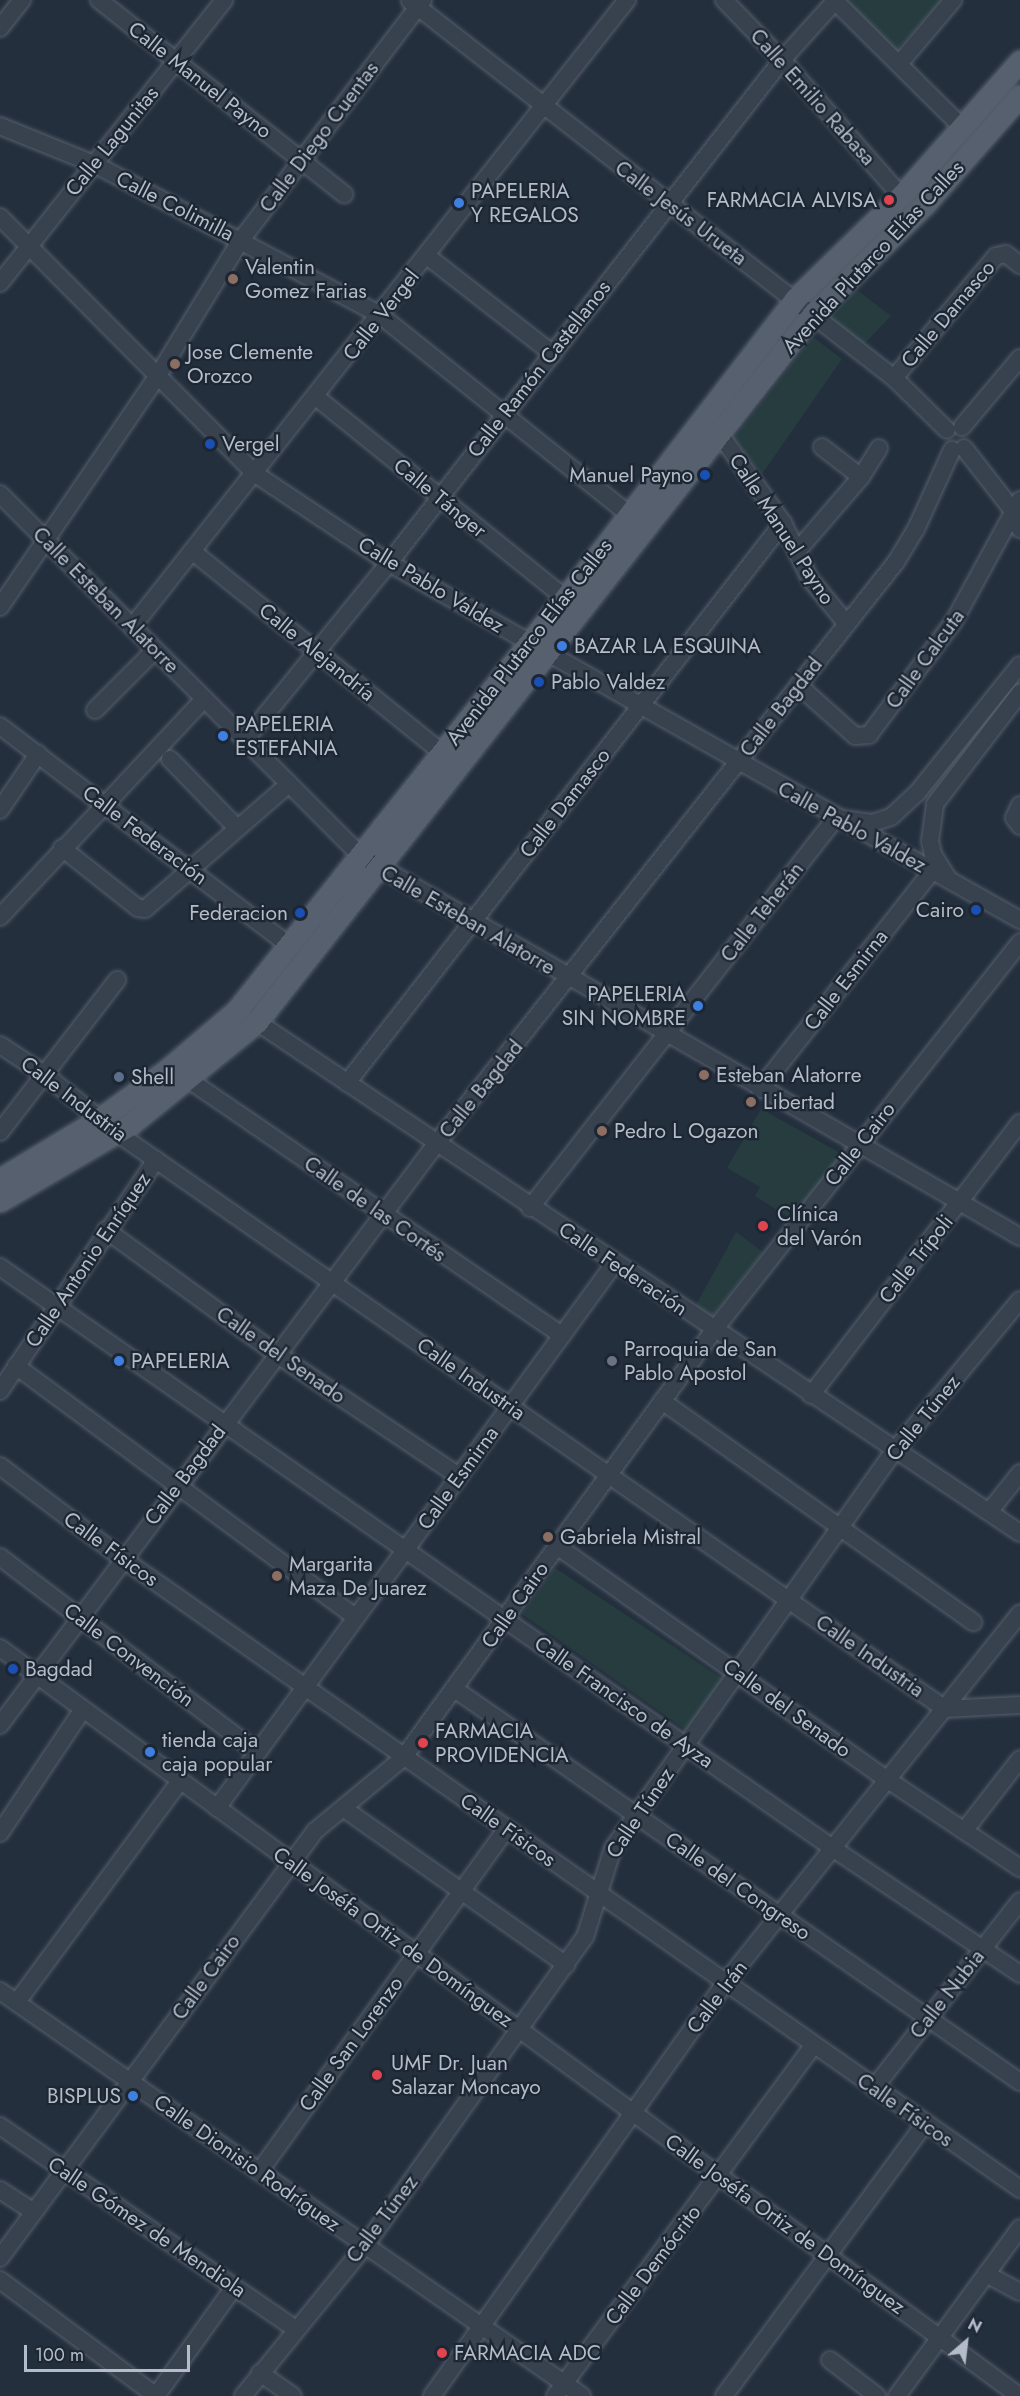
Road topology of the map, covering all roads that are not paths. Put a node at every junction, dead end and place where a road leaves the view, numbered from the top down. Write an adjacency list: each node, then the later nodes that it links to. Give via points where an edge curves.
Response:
1 (22, 0): 9 (street)
2 (99, 0): 10 (street, Calle Manuel Payno)
3 (224, 0): 10 (street, Calle Lagunitas)
4 (627, 0): 15 (street, Calle Vergel)
5 (724, 0): 11 (street, Calle Emilio Rabasa)
6 (835, 0): 11 (street, Calle Ramón Castellanos); 13 (street)
7 (953, 0): 13 (street)
8 (417, 2): 15 (street, Calle Jesús Urueta); 18 (street, Calle Diego Cuentas)
9 (0, 28)
10 (176, 60): 18 (street, Calle Manuel Payno); 19 (street, Calle Lagunitas)
11 (782, 60): 21 (street, Calle Emilio Rabasa); 22 (street, Calle Ramón Castellanos)
12 (1020, 61): 17 (main road, Avenida Plutarco Elías Calles)
13 (899, 64): 17 (street)
14 (1020, 96): 30 (main road, Avenida Plutarco Elías Calles, via 926,204)
15 (543, 106): 22 (street, Calle Jesús Urueta); 26 (street, Calle Vergel)
16 (0, 126): 19 (street, Calle Colimilla)
17 (962, 127): 21 (main road, Avenida Plutarco Elías Calles)
18 (301, 159): 20 (street, Calle Manuel Payno); 24 (street, Calle Diego Cuentas)
19 (94, 164): 24 (street, Calle Colimilla); 25 (street, Calle Lagunitas)
20 (344, 194)
21 (901, 195): 29 (main road, Avenida Plutarco Elías Calles)
22 (668, 204): 29 (street, Calle Jesús Urueta); 32 (street, Calle Ramón Castellanos)
23 (0, 217): 25 (street, Calle Pablo Valdez)
24 (241, 240): 31 (street, Calle Colimilla); 34 (street, Calle Diego Cuentas)
25 (28, 246): 28 (street, Calle Lagunitas); 34 (street, Calle Pablo Valdez)
26 (427, 256): 31 (street, Calle Vergel); 32 (street)
27 (1020, 265): 35 (street, Calle Damasco, via 1002,252)
28 (0, 283)
29 (795, 299): 30 (street, Calle Jesús Urueta); 48 (main road, Avenida Plutarco Elías Calles)
30 (814, 314): 35 (street, Calle Jesús Urueta); 39 (main road, Avenida Plutarco Elías Calles)
31 (381, 315): 36 (street, Calle Vergel); 37 (street, Calle Colimilla)
32 (553, 354): 37 (street, Calle Ramón Castellanos)
33 (1020, 358): 38 (street)
34 (157, 377): 43 (street, Calle Pablo Valdez); 51 (street, Calle Diego Cuentas)
35 (894, 378): 38 (street, Calle Jesús Urueta)
36 (316, 397): 43 (street, Calle Vergel); 46 (street, Calle Tánger)
37 (504, 415): 46 (street, Calle Ramón Castellanos); 48 (street, Calle Colimilla)
38 (954, 429): 42 (street, via 969,435)
39 (719, 433): 49 (street, Calle Manuel Payno); 59 (main road, Avenida Plutarco Elías Calles)
40 (822, 447): 44 (street)
41 (879, 448): 44 (street)
42 (958, 449): 47 (street); 57 (street, Calle Bagdad, via 906,546)
43 (254, 473): 53 (street, Calle Vergel); 54 (street, Calle Pablo Valdez)
44 (861, 477): 52 (street)
45 (0, 494): 51 (street, Calle Esteban Alatorre)
46 (438, 497): 54 (street, Calle Ramón Castellanos); 55 (street, Calle Tánger)
47 (1017, 506): 50 (street); 63 (street, Calle Calcuta, via 954,621 870,735 855,736)
48 (630, 515): 55 (main road, Avenida Plutarco Elías Calles)
49 (783, 523): 52 (street, Calle Manuel Payno); 66 (street, Calle Damasco)
50 (1020, 529)
51 (45, 540): 56 (street, Calle Diego Cuentas); 58 (street, Calle Esteban Alatorre)
52 (798, 550): 57 (street, Calle Manuel Payno, via 810,579)
53 (192, 551): 58 (street, Calle Vergel); 61 (street, Calle Alejandría)
54 (389, 563): 59 (street, Calle Pablo Valdez); 61 (street, Calle Ramón Castellanos)
55 (565, 598): 59 (main road, Avenida Plutarco Elías Calles)
56 (0, 607)
57 (846, 623): 63 (street, Calle Bagdad)
58 (132, 627): 60 (street, Calle Esteban Alatorre)
59 (537, 648): 66 (street, Calle Pablo Valdez); 70 (main road, Avenida Plutarco Elías Calles); 82 (main road, Avenida Plutarco Elías Calles)
60 (155, 650): 65 (street, Calle Esteban Alatorre); 67 (street)
61 (318, 653): 69 (street, Calle Ramón Castellanos); 70 (street, Calle Alejandría)
62 (1020, 665): 78 (street, via 916,793 891,817 872,823)
63 (798, 686): 73 (street, Calle Bagdad)
64 (1020, 693): 85 (street, via 935,804 930,841 933,854)
65 (204, 699): 69 (street, Calle Esteban Alatorre); 75 (street)
66 (641, 707): 73 (street, Calle Pablo Valdez); 88 (street, Calle Damasco)
67 (95, 710)
68 (0, 726): 71 (street, Calle Federación)
69 (245, 740): 74 (street, Calle Esteban Alatorre)
70 (442, 753): 82 (main road, Avenida Plutarco Elías Calles)
71 (38, 754): 75 (street, Calle Federación); 77 (street)
72 (170, 759): 80 (street)
73 (739, 762): 78 (street, Calle Pablo Valdez); 91 (street, Calle Bagdad)
74 (289, 784): 80 (street); 82 (street, Calle Esteban Alatorre)
75 (105, 803): 81 (street); 83 (street, Calle Federación)
76 (1020, 805): 79 (street, via 1014,818)
77 (0, 810)
78 (836, 818): 84 (street, Calle Pablo Valdez); 94 (street, Calle Teherán)
79 (1020, 826)
80 (237, 828): 83 (street)
81 (62, 848): 83 (street, via 141,910); 86 (street)
82 (369, 862): 88 (street, Calle Esteban Alatorre); 90 (main road, Avenida Plutarco Elías Calles); 93 (main road, Avenida Plutarco Elías Calles)
83 (190, 869): 90 (street, Calle Federación)
84 (932, 871): 85 (street, Calle Pablo Valdez); 99 (street, Calle Esmirna)
85 (951, 883): 87 (street, Calle Pablo Valdez)
86 (0, 917)
87 (1020, 920)
88 (472, 922): 91 (street, Calle Esteban Alatorre); 98 (street, Calle Damasco)
89 (1020, 942): 105 (street, Calle Cairo)
90 (289, 945): 100 (main road, Avenida Plutarco Elías Calles, via 237,1010 168,1069)
91 (569, 979): 94 (street, Calle Esteban Alatorre); 104 (street, Calle Bagdad)
92 (117, 980): 96 (street)
93 (257, 1022): 97 (main road, Avenida Plutarco Elías Calles); 98 (street, Calle Federación)
94 (666, 1034): 99 (street, Calle Esteban Alatorre); 110 (street, Calle Teherán)
95 (0, 1045): 96 (street, Calle Industria)
96 (44, 1074): 100 (street, Calle Industria); 102 (street)
97 (189, 1080): 103 (main road, Avenida Plutarco Elías Calles); 111 (street, Calle de las Cortés)
98 (347, 1083): 104 (street, Calle Federación)
99 (760, 1089): 105 (street, Calle Esteban Alatorre)
100 (99, 1119): 103 (street, Calle Industria); 107 (main road, Avenida Plutarco Elías Calles)
101 (1020, 1123): 109 (street, Calle Trípoli)
102 (0, 1132)
103 (117, 1133): 106 (street, Calle Industria); 108 (main road, Avenida Plutarco Elías Calles)
104 (436, 1144): 110 (street, Calle Federación); 111 (street, Calle Bagdad)
105 (859, 1145): 109 (street, Calle Esteban Alatorre); 119 (street, Calle Cairo)
106 (156, 1160): 112 (street, Calle Antonio Enríquez); 116 (street, Calle Industria)
107 (0, 1179)
108 (0, 1201)
109 (959, 1202): 113 (street, Calle Esteban Alatorre); 124 (street, Calle Trípoli)
110 (530, 1208): 114 (street, Calle Federación)
111 (384, 1216): 116 (street, Calle Bagdad); 120 (street, Calle de las Cortés)
112 (106, 1230): 118 (street, Calle Antonio Enríquez); 121 (street, Calle del Senado)
113 (1020, 1237)
114 (614, 1264): 119 (street, Calle Federación); 120 (street, Calle Esmirna)
115 (0, 1267): 118 (street, Calle Francisco de Ayza)
116 (333, 1283): 121 (street, Calle Bagdad); 126 (street, Calle Industria)
117 (1020, 1300): 128 (street, Calle Túnez)
118 (56, 1306): 122 (street, Calle Antonio Enríquez); 127 (street, Calle Francisco de Ayza)
119 (714, 1330): 124 (street, Calle Federación); 125 (street, Calle Cairo)
120 (562, 1335): 126 (street, Calle Esmirna)
121 (278, 1355): 127 (street, Calle Bagdad); 132 (street, Calle del Senado)
122 (16, 1366): 123 (street, Calle Antonio Enríquez); 133 (street)
123 (0, 1391)
124 (811, 1395): 128 (street, Calle Federación)
125 (662, 1401): 131 (street, Calle Cairo); 135 (street)
126 (510, 1406): 131 (street, Calle Industria); 132 (street, Calle Esmirna)
127 (224, 1423): 133 (street, Calle Bagdad); 138 (street, Calle Francisco de Ayza)
128 (896, 1450): 134 (street, Calle Federación); 135 (street, Calle Túnez)
129 (0, 1466): 140 (street, Calle Físicos)
130 (1020, 1473): 134 (street)
131 (608, 1474): 137 (street, Calle Cairo); 141 (street, Calle Industria)
132 (459, 1476): 138 (street, Calle Esmirna)
133 (177, 1487): 140 (street, Calle Bagdad); 144 (street)
134 (989, 1512): 136 (street, Calle Federación)
135 (840, 1528): 141 (street, Calle Túnez); 146 (street)
136 (1020, 1533)
137 (557, 1545): 145 (street, Calle Cairo); 148 (street, Calle del Senado)
138 (405, 1550): 144 (street, Calle Esmirna); 145 (street, Calle Francisco de Ayza)
139 (0, 1557): 143 (street, Calle Convención)
140 (123, 1559): 143 (street, Calle Bagdad); 150 (street, Calle Físicos)
141 (789, 1600): 148 (street, Calle Túnez); 153 (street, Calle Industria)
142 (1020, 1613): 153 (street, Calle Irán)
143 (79, 1617): 149 (street, Calle Bagdad); 157 (street, Calle Convención)
144 (356, 1618): 150 (street, Calle Esmirna)
145 (504, 1619): 151 (street, Calle Cairo); 156 (street, Calle Francisco de Ayza)
146 (973, 1623)
147 (0, 1648): 149 (street, Calle Joséfa Ortiz de Domínguez)
148 (738, 1673): 156 (street, Calle Túnez); 160 (street, Calle del Senado)
149 (37, 1675): 154 (street, Calle Joséfa Ortiz de Domínguez); 155 (street, Calle Bagdad)
150 (305, 1687): 157 (street, Calle Esmirna); 158 (street, Calle Físicos)
151 (456, 1690): 158 (street, Calle Cairo); 164 (street, Calle del Congreso)
152 (1020, 1706): 153 (street)
153 (945, 1708): 160 (street, Calle Irán)
154 (83, 1709): 161 (street, Calle Joséfa Ortiz de Domínguez); 165 (street)
155 (0, 1725)
156 (686, 1746): 164 (street, Calle Túnez); 168 (street, Calle Francisco de Ayza)
157 (257, 1752): 162 (street, Calle Esmirna)
158 (404, 1757): 163 (street, Calle Cairo); 166 (street, Calle Físicos)
159 (1020, 1759): 167 (street)
160 (888, 1780): 167 (street, Calle del Senado); 168 (street, Calle Irán)
161 (180, 1781): 162 (street, Calle Joséfa Ortiz de Domínguez); 181 (street)
162 (217, 1808): 169 (street, Calle Joséfa Ortiz de Domínguez)
163 (343, 1808): 169 (street, Calle Cairo, via 315,1832); 171 (street)
164 (637, 1814): 172 (street, Calle Túnez, via 607,1857); 174 (street, Calle del Congreso)
165 (2, 1827)
166 (506, 1829): 171 (street, Calle San Lorenzo); 172 (street, Calle Físicos)
167 (964, 1831): 170 (street, Calle del Senado)
168 (834, 1849): 174 (street, Calle Irán); 175 (street, Calle Francisco de Ayza)
169 (291, 1863): 176 (street, Calle Joséfa Ortiz de Domínguez); 185 (street, Calle Cairo)
170 (1020, 1868)
171 (461, 1891): 176 (street, Calle San Lorenzo); 177 (street)
172 (598, 1892): 177 (street, Calle Túnez, via 591,1924); 179 (street, Calle Físicos)
173 (1020, 1901): 175 (street, Calle Nubia)
174 (780, 1916): 179 (street, Calle Irán); 182 (street, Calle del Congreso)
175 (982, 1948): 178 (street, Calle Francisco de Ayza); 182 (street, Calle Nubia)
176 (416, 1954): 183 (street, Calle Joséfa Ortiz de Domínguez); 192 (street, Calle San Lorenzo)
177 (566, 1965): 183 (street, Calle Túnez)
178 (1020, 1974)
179 (725, 1983): 184 (street, Calle Físicos); 188 (street, Calle Irán)
180 (0, 1991): 181 (street, Calle Dionisio Rodríguez)
181 (16, 2002): 185 (street, Calle Dionisio Rodríguez)
182 (927, 2019): 186 (street, Calle del Congreso); 187 (street, Calle Nubia)
183 (519, 2029): 188 (street, Calle Joséfa Ortiz de Domínguez); 198 (street, Calle Túnez)
184 (813, 2046): 187 (street, Calle Físicos); 193 (street, Calle Demócrito)
185 (130, 2081): 191 (street, Calle Cairo); 192 (street, Calle Dionisio Rodríguez)
186 (1020, 2082)
187 (874, 2088): 189 (street, Calle Físicos)
188 (632, 2112): 193 (street, Calle Joséfa Ortiz de Domínguez); 205 (street, Calle Irán)
189 (925, 2124): 194 (street, Calle Físicos); 199 (street)
190 (0, 2126): 191 (street, Calle Gómez de Mendiola)
191 (64, 2171): 196 (street, Calle Cairo); 203 (street, Calle Gómez de Mendiola)
192 (259, 2172): 198 (street, Calle Dionisio Rodríguez)
193 (720, 2176): 199 (street, Calle Joséfa Ortiz de Domínguez); 210 (street, Calle Demócrito)
194 (1020, 2189)
195 (0, 2190): 196 (street)
196 (34, 2212): 200 (street, Calle Cairo)
197 (1020, 2228): 201 (street)
198 (365, 2246): 205 (street, Calle Dionisio Rodríguez); 206 (street, Calle Túnez)
199 (829, 2256): 207 (street, Calle Joséfa Ortiz de Domínguez); 216 (street)
200 (0, 2258)
201 (986, 2274): 204 (street); 207 (street)
202 (0, 2280): 211 (street)
203 (234, 2287): 206 (street, Calle Gómez de Mendiola); 211 (street)
204 (1020, 2292)
205 (482, 2327): 210 (street, Calle Dionisio Rodríguez); 214 (street, Calle Irán)
206 (294, 2328): 209 (street, Calle Túnez)
207 (940, 2338): 218 (street); 219 (street, Calle Joséfa Ortiz de Domínguez)
208 (830, 2360): 217 (street)
209 (260, 2373): 212 (street, Calle Túnez); 213 (street)
210 (560, 2390): 215 (street, Calle Dionisio Rodríguez)
211 (156, 2396)
212 (243, 2396)
213 (292, 2396)
214 (432, 2396)
215 (582, 2396)
216 (724, 2396)
217 (877, 2396)
218 (897, 2396)
219 (1019, 2396)

